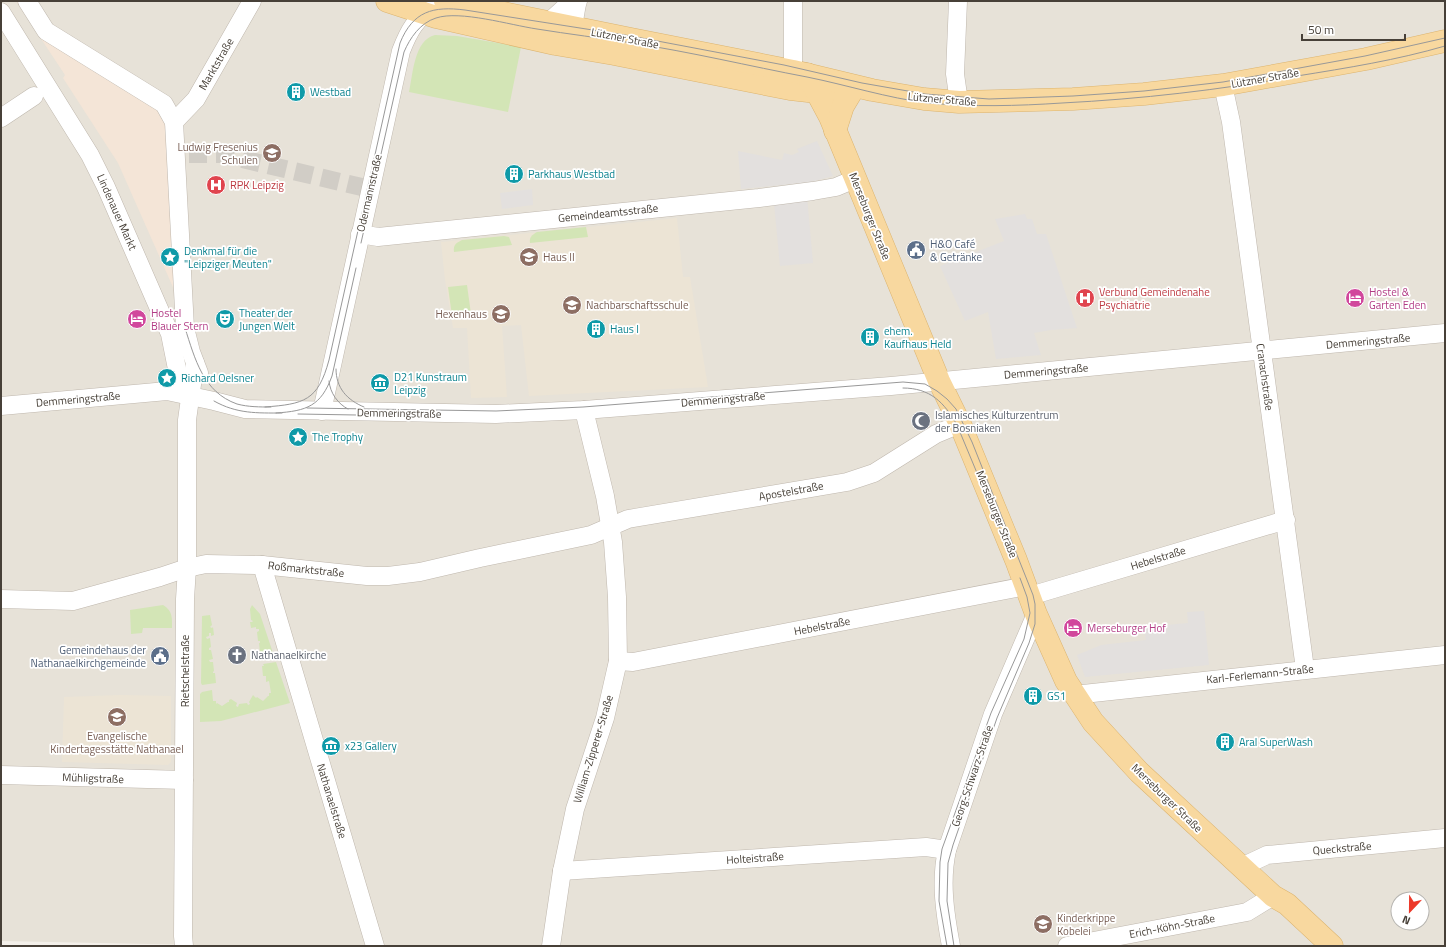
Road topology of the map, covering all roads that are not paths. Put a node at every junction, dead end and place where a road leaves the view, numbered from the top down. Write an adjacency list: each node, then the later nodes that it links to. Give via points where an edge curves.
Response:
1 (27, 1): 20 (street, Lindenauer Markt, via 46,31 164,104)
2 (252, 1): 20 (street, Marktstraße, via 196,100)
3 (387, 1): 10 (main road, Lützner Straße)
4 (572, 1): 12 (street)
5 (578, 1): 11 (street)
6 (793, 1): 14 (street, Merseburger Straße)
7 (958, 1): 18 (street, via 956,74)
8 (450, 2): 10 (street, Odermannstraße); 12 (main road, Lützner Straße)
9 (1, 12): 26 (street, Lindenauer Markt, via 90,155 170,334 179,379)
10 (425, 14): 12 (main road, Lützner Straße, via 465,24); 23 (street, Odermannstraße, via 411,28 401,51)
11 (572, 27): 12 (main road, Lützner Straße); 14 (main road, Lützner Straße)
12 (545, 31): 14 (main road, Lützner Straße, via 581,49 790,89)
13 (1445, 41): 15 (main road, Lützner Straße, via 1366,59)
14 (806, 79): 16 (main road, Lützner Straße); 21 (main road, Merseburger Straße)
15 (1223, 85): 18 (main road, Lützner Straße, via 1073,99); 25 (street, Cranachstraße, via 1232,130)
16 (862, 91): 18 (main road, Lützner Straße); 21 (main road, via 842,106)
17 (34, 96): 19 (street)
18 (959, 102)
19 (1, 118)
20 (174, 122): 26 (street, Lindenauer Markt, via 183,155 185,328)
21 (835, 131): 22 (main road, Merseburger Straße)
22 (855, 179): 23 (street, Gemeindeamtsstraße, via 836,187 812,192 759,198 378,237); 27 (main road, Merseburger Straße)
23 (360, 234): 31 (street, Odermannstraße)
24 (1445, 334): 25 (street, Demmeringstraße)
25 (1261, 350): 27 (street, Demmeringstraße); 33 (street, Cranachstraße)
26 (192, 380): 28 (street, Demmeringstraße); 28 (street, Lindenauer Markt); 29 (street, Demmeringstraße, via 167,391); 36 (street, Rietschelstraße, via 187,420)
27 (939, 381): 30 (street, Demmeringstraße); 32 (main road, Merseburger Straße)
28 (228, 405): 31 (street, Demmeringstraße, via 244,409)
29 (1, 406)
30 (584, 410): 31 (street, Demmeringstraße, via 496,414); 34 (street, William-Zipperer-Straße)
31 (322, 411)
32 (960, 424): 34 (street, Apostelstraße, via 936,434 874,473 847,482 628,519); 38 (main road, Merseburger Straße)
33 (1286, 520): 38 (street, Hebelstraße); 41 (street, Cranachstraße)
34 (611, 526): 35 (street, Roßmarktstraße, via 591,535 420,572 388,576); 40 (street, William-Zipperer-Straße, via 617,597)
35 (262, 564): 36 (street, Roßmarktstraße, via 206,564); 51 (street, Nathanaelstraße)
36 (187, 568): 37 (street, Roßmarktstraße, via 73,600); 44 (street, Rietschelstraße)
37 (1, 599)
38 (1031, 599): 40 (street, Hebelstraße, via 633,662); 42 (main road, Merseburger Straße); 46 (street, Georg-Schwarz-Straße)
39 (1445, 655): 41 (street, Karl-Ferlemann-Straße)
40 (618, 661): 48 (street, William-Zipperer-Straße, via 605,718 575,809)
41 (1305, 669): 42 (street, Karl-Ferlemann-Straße)
42 (1074, 695): 47 (main road, Merseburger Straße, via 1093,722 1143,776)
43 (1, 776): 44 (street, Mühligstraße)
44 (184, 780): 50 (street, Rietschelstraße)
45 (1445, 838): 47 (street, Queckstraße, via 1267,855)
46 (947, 850): 48 (street, Holteistraße, via 926,847); 53 (street, Georg-Schwarz-Straße, via 943,900)
47 (1243, 869): 49 (main road, Merseburger Straße)
48 (562, 871): 52 (street, William-Zipperer-Straße)
49 (1273, 896): 54 (street, Erich-Köhn-Straße, via 1247,912); 55 (main road, Merseburger Straße, via 1274,905 1287,921); 56 (main road, Merseburger Straße, via 1287,904)
50 (184, 946)
51 (375, 946)
52 (551, 946)
53 (951, 946)
54 (1067, 946)
55 (1314, 946)
56 (1332, 946)

